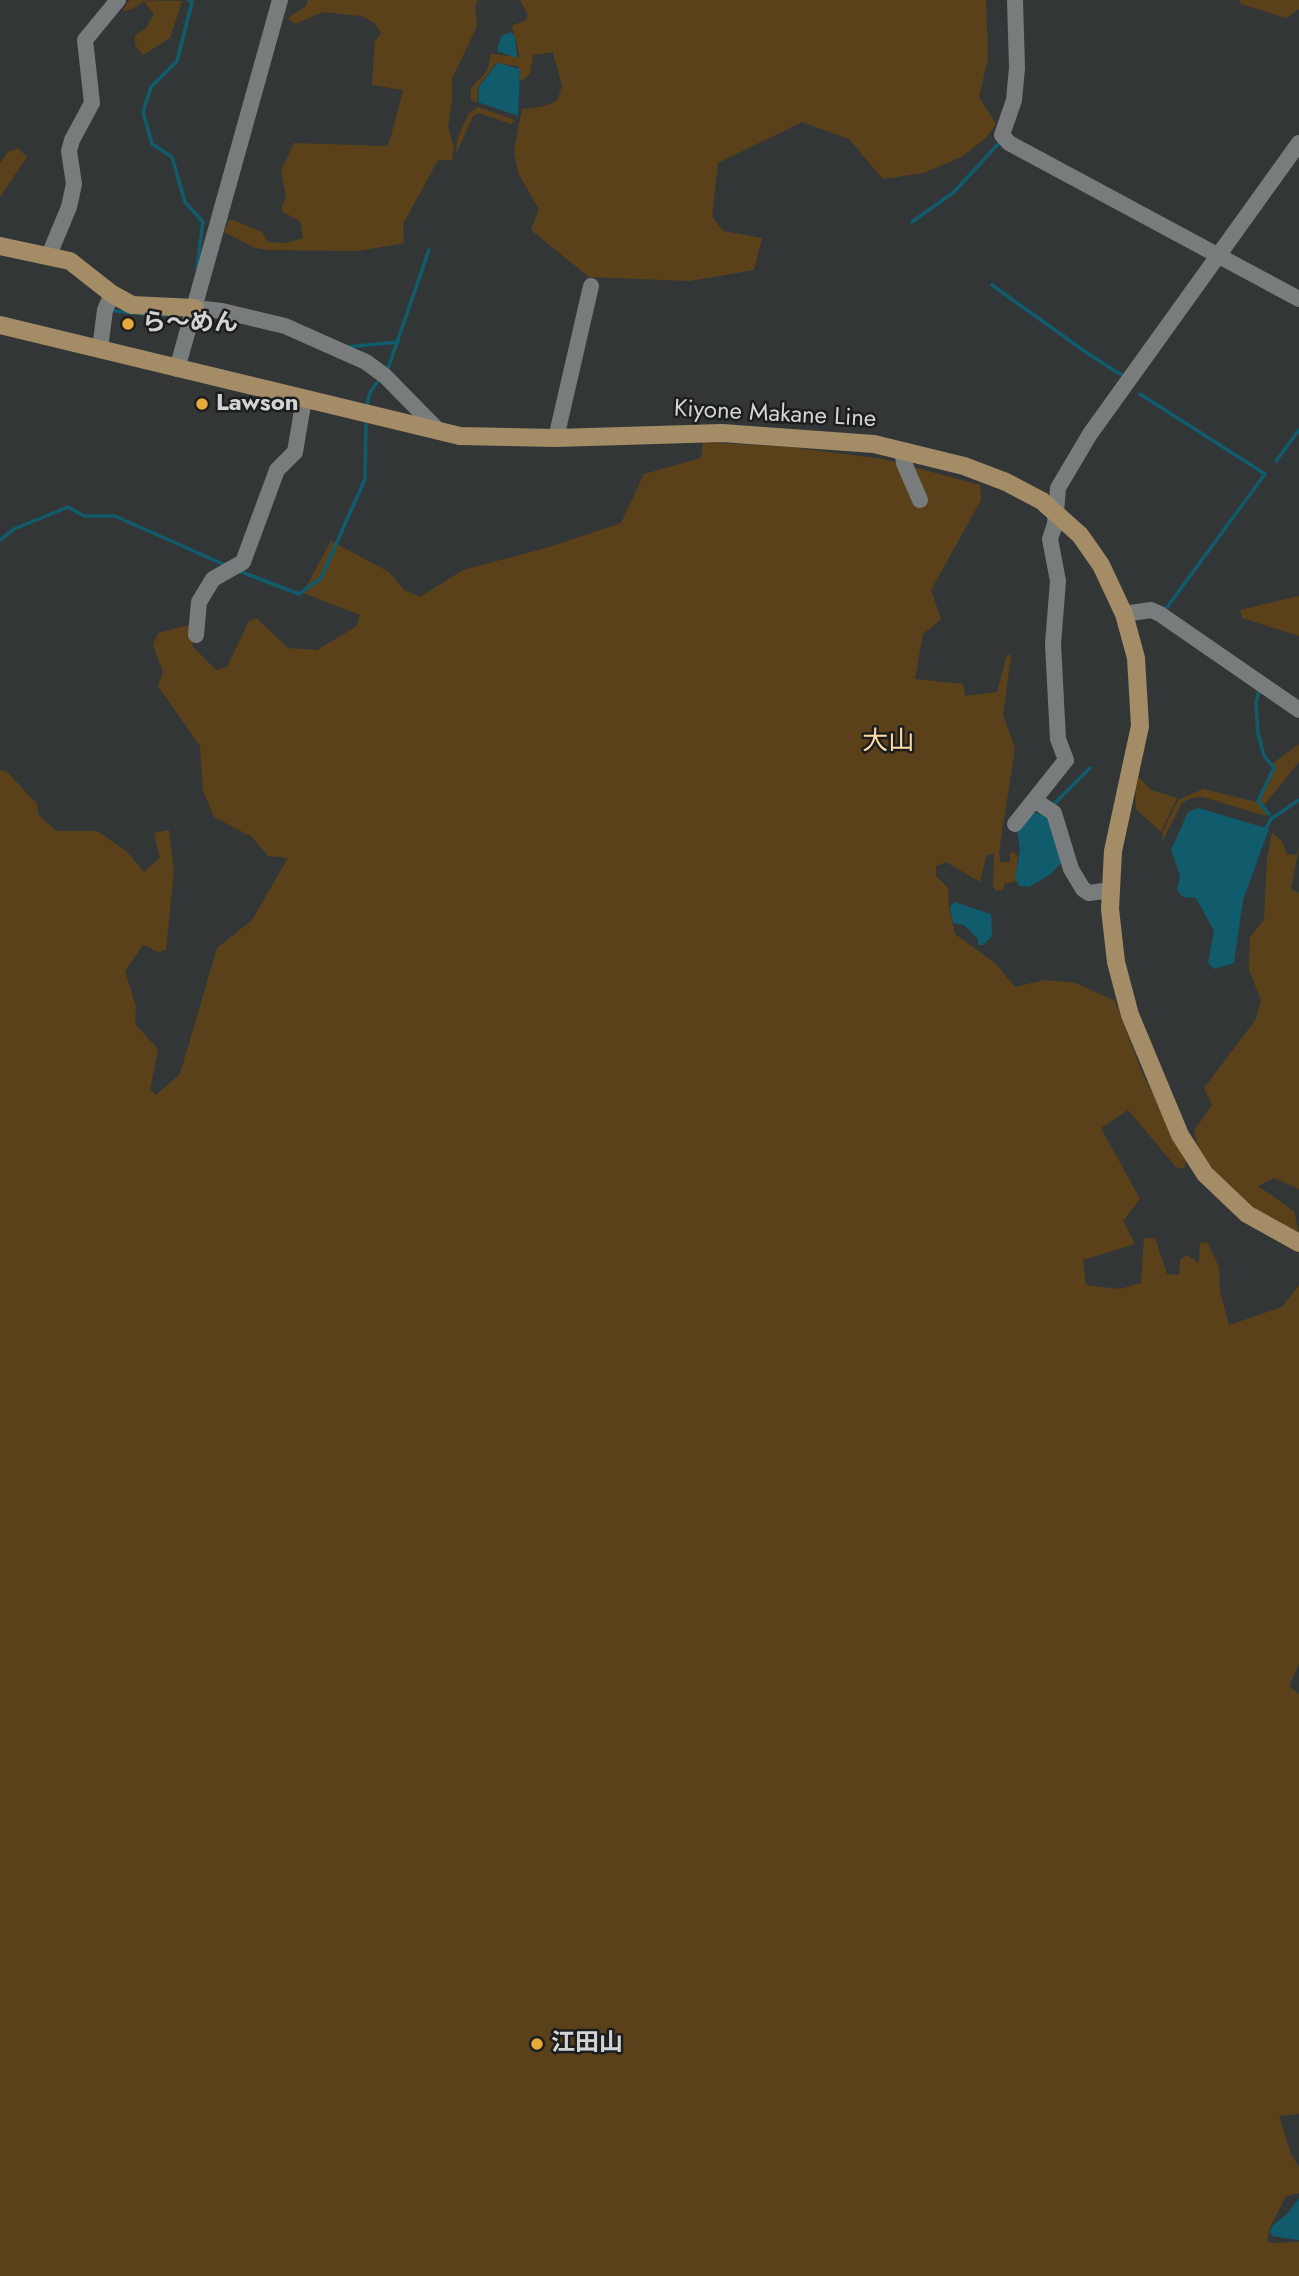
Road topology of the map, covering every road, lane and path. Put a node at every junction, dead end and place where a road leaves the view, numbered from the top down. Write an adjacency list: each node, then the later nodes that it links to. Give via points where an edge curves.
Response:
1 (118, 0): 6 (street, via 85,40 92,103 72,140 74,184)
2 (280, 0): 11 (street)
3 (1015, 0): 7 (street, via 1014,100 1002,135)
4 (1299, 143): 7 (street)
5 (0, 246): 6 (main road)
6 (49, 255): 9 (main road, via 70,261)
7 (1216, 258): 10 (street); 20 (street, via 1090,434 1058,488)
8 (591, 286): 17 (street)
9 (112, 294): 11 (main road, via 142,307); 13 (street)
10 (1299, 299)
11 (195, 308): 14 (street); 16 (street, via 285,326 349,353 383,375)
12 (0, 325): 13 (main road, Kiyone Makane Line)
13 (100, 349): 14 (main road, Kiyone Makane Line)
14 (177, 369): 15 (main road, Kiyone Makane Line)
15 (304, 400): 16 (main road, Kiyone Makane Line); 22 (street, via 295,452 277,470 243,562 213,579 199,602)
16 (440, 432): 17 (main road, Kiyone Makane Line)
17 (556, 438): 18 (main road, Kiyone Makane Line, via 722,433 837,440)
18 (902, 450): 19 (street); 20 (main road, Kiyone Makane Line, via 984,473 1027,492)
19 (920, 500)
20 (1055, 511): 21 (main road, Kiyone Makane Line, via 1095,555); 24 (street, via 1050,539 1058,581 1053,644 1056,717 1066,760)
21 (1124, 614): 23 (street, via 1151,610 1160,614); 26 (main road, Kiyone Makane Line, via 1138,670 1140,726 1115,841)
22 (196, 635)
23 (1299, 710)
24 (1044, 806): 25 (street); 26 (street, via 1083,889 1089,893)
25 (1015, 824)
26 (1111, 890): 27 (main road, Kiyone Makane Line, via 1112,936 1120,981 1180,1135 1205,1174 1232,1202 1259,1223)
27 (1299, 1243)

